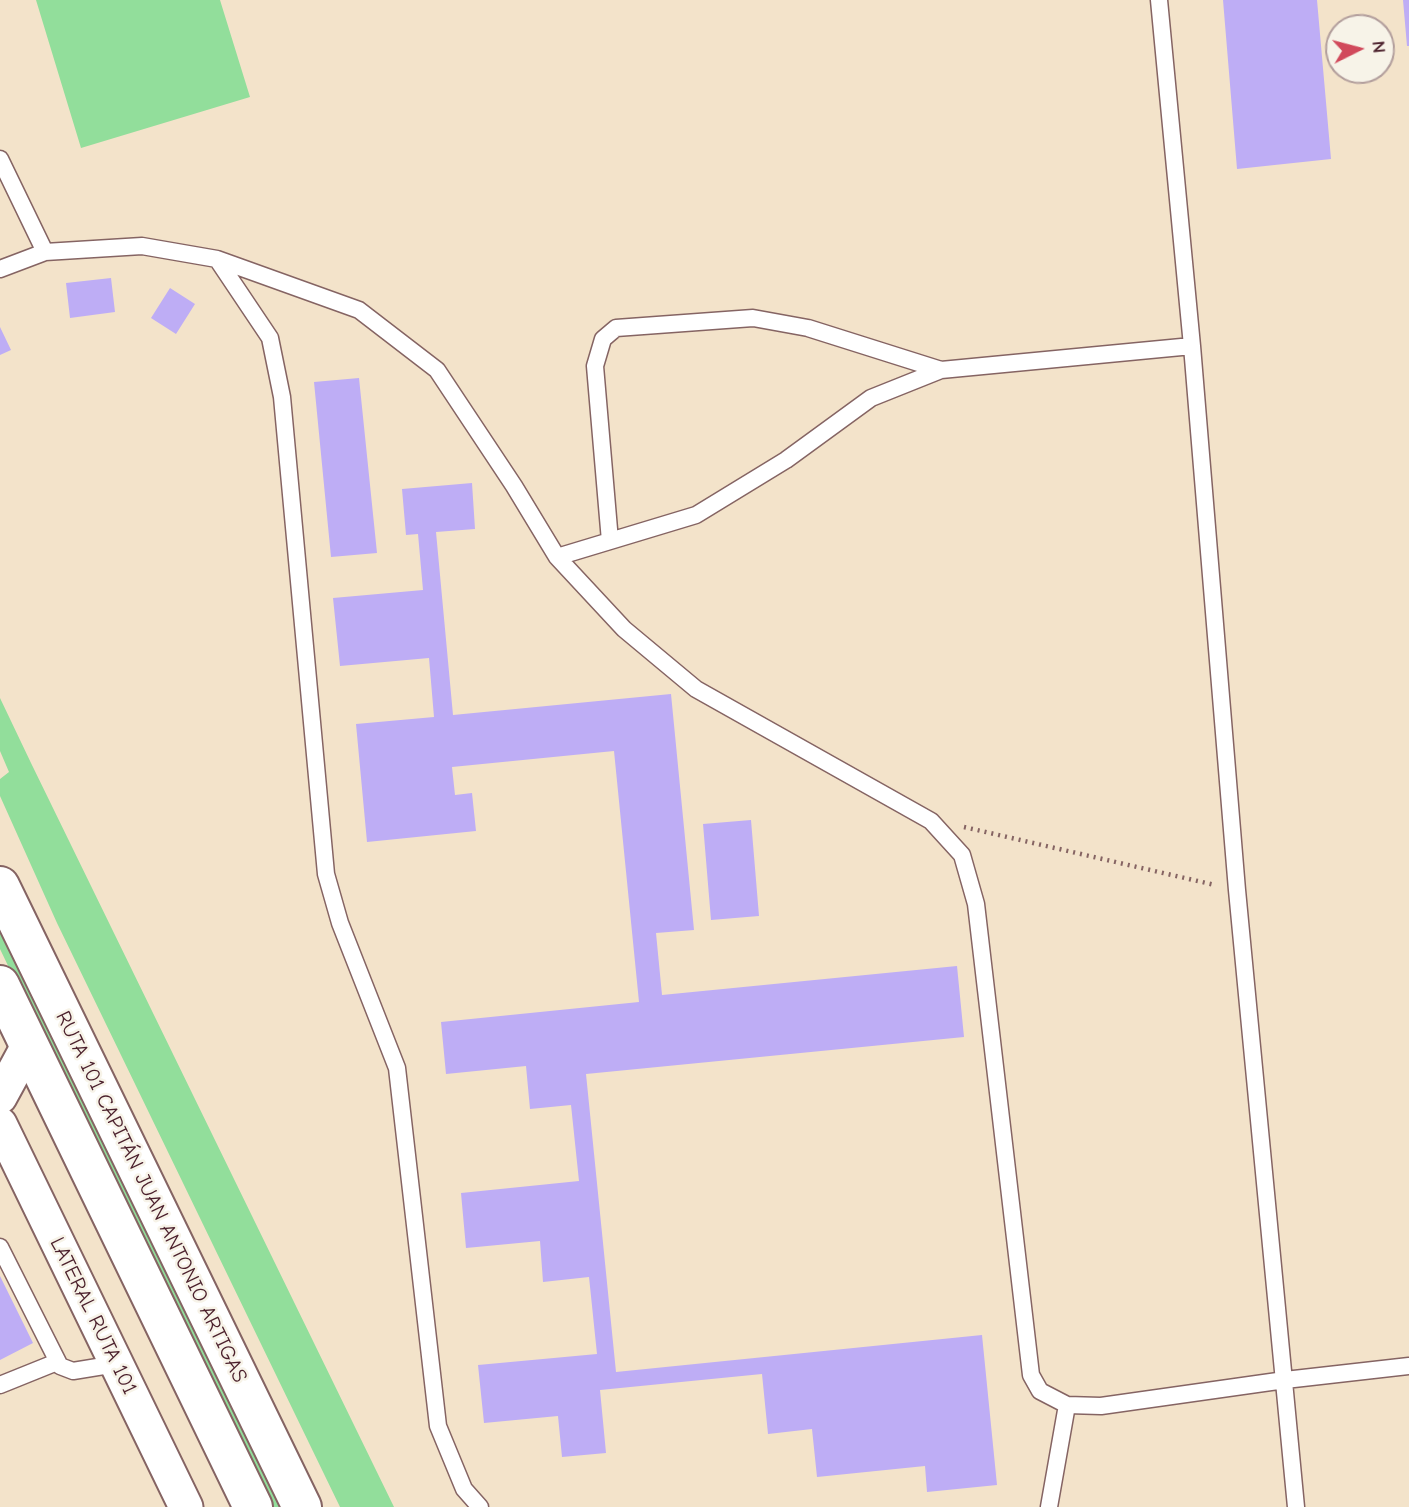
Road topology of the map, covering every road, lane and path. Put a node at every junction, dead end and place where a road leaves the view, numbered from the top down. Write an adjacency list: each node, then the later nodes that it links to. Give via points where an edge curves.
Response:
1 (1159, 0): 6 (lane)
2 (0, 159): 3 (lane)
3 (45, 252): 4 (lane, via 142,246); 5 (lane)
4 (218, 259): 9 (lane, via 359,310 438,370); 27 (lane, via 270,338 282,397 326,874 340,923 397,1068 438,1426 464,1489)
5 (0, 269)
6 (1192, 346): 7 (lane); 12 (lane)
7 (941, 370): 8 (lane, via 871,398 786,460 696,515); 8 (lane, via 808,328 753,318 616,328 603,338 595,366)
8 (610, 541): 9 (lane)
9 (557, 557): 10 (lane, via 624,629 696,689 931,821)
10 (944, 835): 12 (path, via 967,826); 23 (lane, via 962,855 976,904 1031,1375 1040,1391)
11 (0, 886): 26 (highway, RUTA 101 CAPITÁN JUAN ANTONIO ARTIGAS)
12 (1237, 890): 21 (lane)
13 (0, 985): 14 (highway, RUTA 101 CAPITÁN JUAN ANTONIO ARTIGAS)
14 (29, 1044): 15 (street); 25 (highway, RUTA 101 CAPITÁN JUAN ANTONIO ARTIGAS)
15 (0, 1097)
16 (0, 1124): 19 (street, LATERAL RUTA 101)
17 (0, 1247): 18 (lane)
18 (57, 1362): 19 (lane, via 73,1371); 22 (lane)
19 (116, 1364): 24 (street, LATERAL RUTA 101)
20 (1409, 1366): 21 (lane)
21 (1285, 1380): 23 (lane, via 1101,1406); 29 (lane)
22 (0, 1385)
23 (1067, 1405): 28 (lane)
24 (186, 1507)
25 (253, 1507)
26 (302, 1507)
27 (480, 1507)
28 (1049, 1507)
29 (1296, 1507)

